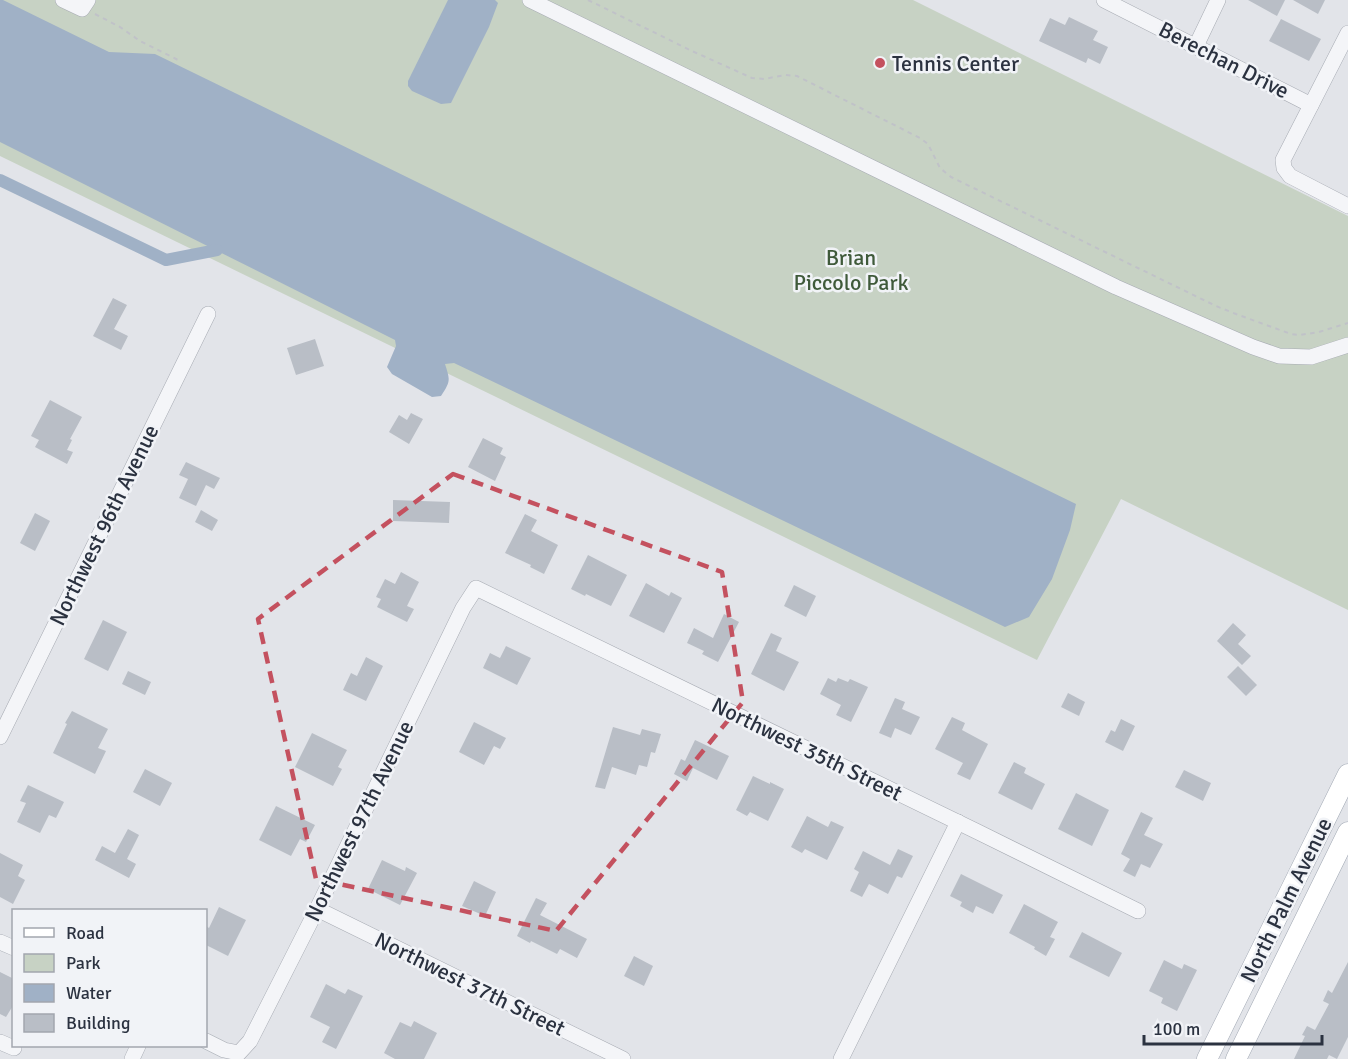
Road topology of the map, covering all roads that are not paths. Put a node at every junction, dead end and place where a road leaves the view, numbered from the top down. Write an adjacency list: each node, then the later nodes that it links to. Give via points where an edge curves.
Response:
1 (63, 0): 5 (street, via 82,9)
2 (1104, 0): 7 (street, Berechan Drive)
3 (1218, 0): 7 (street)
4 (538, 2): 11 (street, via 1105,282 1253,347 1279,356 1311,357)
5 (89, 6)
6 (1348, 33): 8 (street)
7 (1196, 46): 8 (street, Berechan Drive)
8 (1311, 105): 9 (street, via 1283,160 1284,168 1290,176)
9 (1348, 206)
10 (208, 314): 13 (street, Northwest 96th Avenue)
11 (1348, 345)
12 (476, 588): 15 (street, Northwest 35th Street); 17 (street, Northwest 97th Avenue)
13 (0, 737)
14 (1348, 774): 22 (main road, North Palm Avenue)
15 (958, 822): 18 (street, Northwest 35th Street); 21 (street)
16 (1348, 832): 23 (main road, North Palm Avenue)
17 (316, 909): 19 (street, Northwest 97th Avenue, via 250,1041 239,1053); 20 (street, Northwest 37th Street)
18 (1138, 911)
19 (207, 1042)
20 (623, 1059)
21 (842, 1059)
22 (1207, 1059)
23 (1236, 1059)

